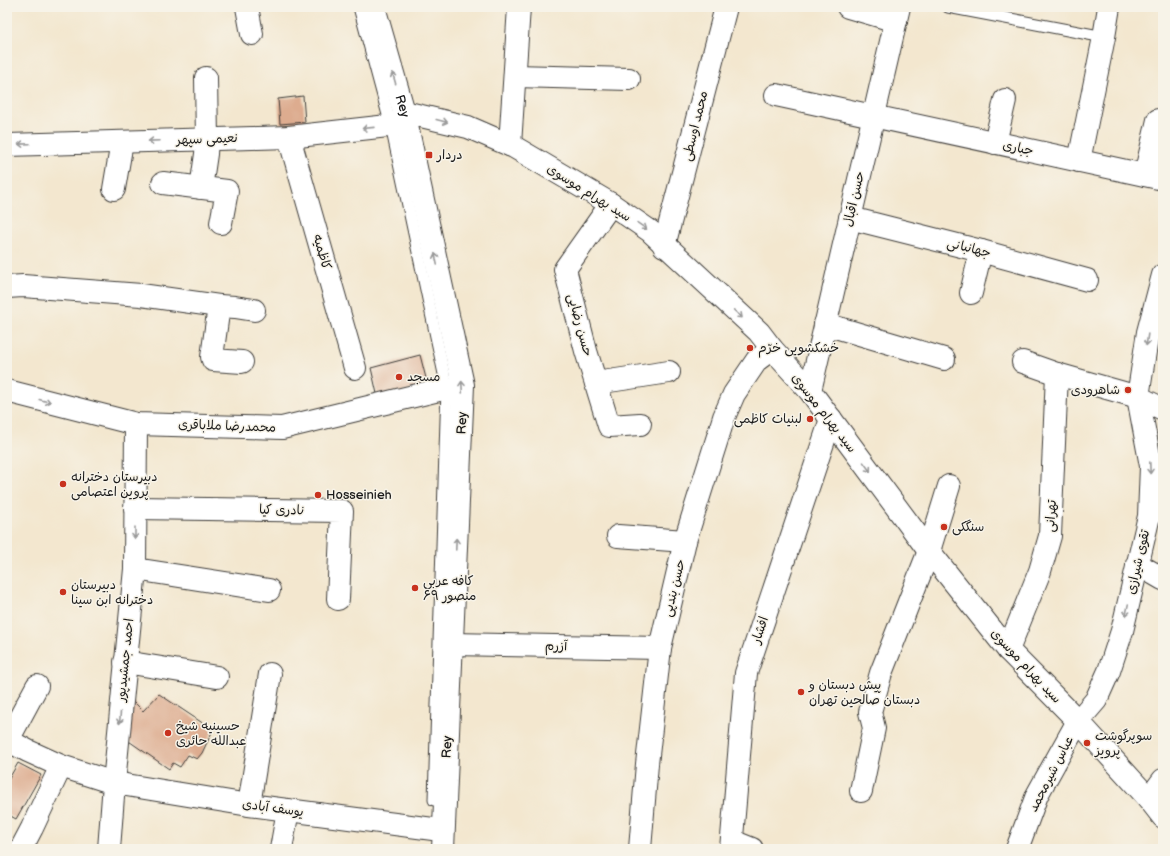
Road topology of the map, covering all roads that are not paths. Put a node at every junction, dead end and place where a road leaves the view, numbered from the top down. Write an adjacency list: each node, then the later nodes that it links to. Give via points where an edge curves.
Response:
1 (247, 7): 10 (street)
2 (359, 7): 18 (lane)
3 (374, 7): 18 (street, Rey, one-way to 3)
4 (519, 7): 12 (street)
5 (726, 7): 34 (street, محمد اوسطی)
6 (848, 7): 9 (street)
7 (948, 7): 11 (lane)
8 (1109, 7): 11 (street)
9 (898, 14): 17 (street, حسن اقبال)
10 (252, 34)
11 (1104, 37): 26 (street)
12 (515, 76): 14 (street); 25 (street)
13 (206, 78): 21 (street)
14 (629, 79)
15 (776, 95): 17 (street, جباری)
16 (1005, 100): 23 (street)
17 (874, 116): 23 (street, جباری); 32 (street, حسن اقبال)
18 (400, 120): 20 (street, نعیمی سپهر, one-way to 20); 25 (street, سید بهرام موسوی, one-way to 25, via 468,127); 51 (lane); 69 (street, Rey, one-way to 18, via 463,385)
19 (1158, 120): 27 (street)
20 (289, 137): 21 (street, نعیمی سپهر); 47 (street, کاظمیه)
21 (207, 139): 22 (street, نعیمی سپهر, one-way to 22); 29 (street)
22 (122, 142): 24 (street, نعیمی سپهر, one-way to 24); 30 (street)
23 (995, 143): 26 (street, جباری)
24 (7, 145)
25 (510, 145): 31 (street, سید بهرام موسوی)
26 (1079, 161): 27 (street, جباری)
27 (1154, 177)
28 (163, 183): 29 (street)
29 (201, 188): 33 (street, via 227,191)
30 (114, 189)
31 (611, 204): 34 (street, سید بهرام موسوی, one-way to 34, via 650,231); 50 (street, حسن رضایی, via 565,269)
32 (850, 218): 35 (street, جهانبانی); 42 (street, حسن اقبال)
33 (221, 223)
34 (664, 246): 43 (street, سید بهرام موسوی, one-way to 43, via 759,332)
35 (981, 251): 37 (street, جهانبانی); 39 (street)
36 (1163, 275): 54 (street, تقوی شیرازی, one-way to 54, via 1148,332)
37 (1087, 280)
38 (7, 288): 40 (street, via 23,286 141,295)
39 (971, 293)
40 (219, 306): 41 (street); 45 (street, via 213,360)
41 (254, 310)
42 (825, 324): 44 (street); 53 (street, حسن اقبال)
43 (772, 349): 53 (street, سید بهرام موسوی); 62 (street, حسن بندپی, via 757,360 734,394 724,417)
44 (944, 360)
45 (242, 362)
46 (1023, 362): 49 (street)
47 (355, 368)
48 (670, 372): 50 (street)
49 (1057, 374): 54 (street); 71 (street, تهرانی, via 1050,536 1040,571)
50 (596, 383): 58 (street, حسن رضایی, via 609,426)
51 (447, 388): 57 (street, محمدرضا ملاباقری, via 282,428); 86 (lane)
52 (7, 391): 57 (street, محمدرضا ملاباقری, one-way to 57)
53 (810, 391): 56 (street, سید بهرام موسوی)
54 (1138, 397): 55 (street); 64 (street, تقوی شیرازی, one-way to 64, via 1151,466 1149,516)
55 (1163, 409)
56 (831, 419): 63 (street, سید بهرام موسوی, one-way to 63); 87 (street, افشار, via 746,673)
57 (136, 424): 60 (street, احمد جمشیدپور)
58 (640, 424)
59 (949, 486): 63 (street)
60 (135, 508): 65 (street, احمد جمشیدپور, one-way to 65); 68 (street, نادری کیا, via 342,511)
61 (618, 536): 62 (street)
62 (685, 541): 70 (street, حسن بندپی)
63 (929, 551): 71 (street, سید بهرام موسوی); 81 (street, via 880,674 870,712 874,728)
64 (1137, 564): 66 (street); 76 (street, تقوی شیرازی, one-way to 76, via 1122,631 1109,670 1096,700)
65 (135, 569): 67 (street); 72 (street, احمد جمشیدپور)
66 (1163, 579)
67 (268, 590)
68 (338, 599)
69 (452, 644): 70 (street, آزرم); 91 (street, Rey)
70 (660, 648): 92 (street, حسن بندپی)
71 (1008, 650): 76 (street, سید بهرام موسوی)
72 (125, 662): 74 (street); 80 (street, احمد جمشیدپور, one-way to 80)
73 (270, 674): 83 (street)
74 (217, 677)
75 (37, 686): 77 (street)
76 (1078, 721): 82 (street, سید بهرام موسوی); 93 (street, عباس شیرمحمد, via 1037,795)
77 (8, 740): 78 (street, یوسف آبادی)
78 (61, 766): 80 (street, یوسف آبادی); 88 (street)
79 (1163, 780): 82 (street)
80 (114, 783): 83 (street, یوسف آبادی); 89 (street, احمد جمشیدپور)
81 (861, 791)
82 (1148, 799): 85 (street, سید بهرام موسوی)
83 (249, 805): 84 (street, یوسف آبادی)
84 (288, 810): 86 (street, یوسف آبادی); 90 (street)
85 (1163, 817)
86 (433, 839)
87 (738, 846)
88 (21, 849)
89 (109, 849)
90 (281, 849)
91 (443, 849)
92 (640, 849)
93 (1017, 849)

